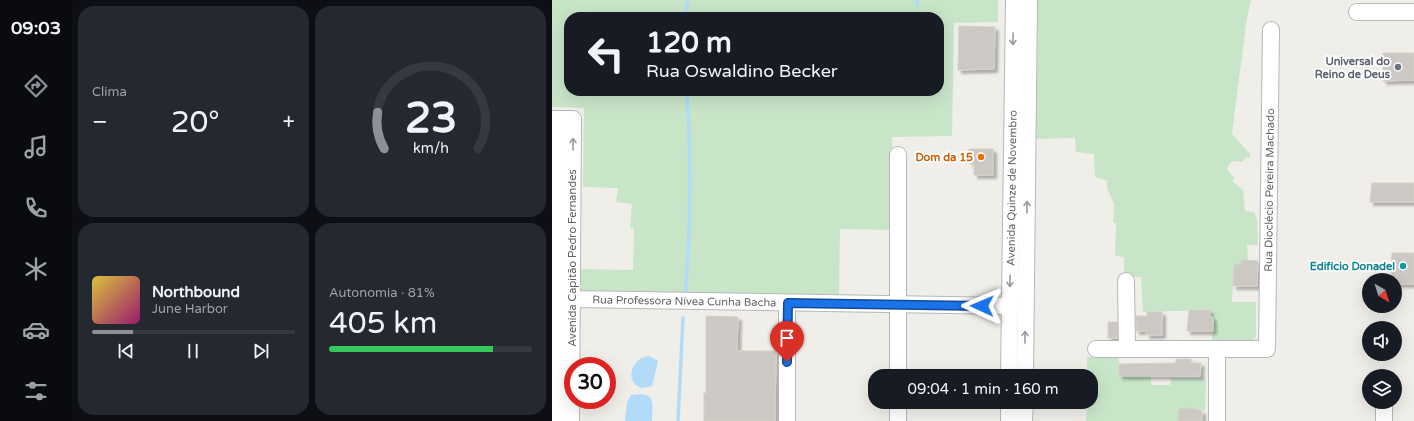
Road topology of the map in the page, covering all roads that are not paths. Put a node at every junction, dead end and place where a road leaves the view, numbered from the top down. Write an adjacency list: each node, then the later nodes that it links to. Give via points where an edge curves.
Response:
1 (1014, 0): 13 (street, Avenida Quinze de Novembro, one-way to 13)
2 (1029, 0): 19 (street, Avenida Quinze de Novembro, one-way to 2)
3 (1357, 12): 4 (street)
4 (1414, 12)
5 (1270, 30): 16 (street, Rua Dioclécio Pereira Machado, via 1267,349)
6 (561, 119): 9 (street, Avenida Capitão Pedro Fernandes); 10 (street, Avenida Capitão Pedro Fernandes, one-way to 6)
7 (898, 155): 12 (street)
8 (1126, 281): 15 (street)
9 (555, 292): 10 (street, Rua Professora Nívea Cunha Bacha); 24 (street, Avenida Capitão Pedro Fernandes)
10 (572, 299): 11 (street, Rua Professora Nívea Cunha Bacha); 25 (street, Avenida Capitão Pedro Fernandes)
11 (788, 303): 12 (street, Rua Professora Nívea Cunha Bacha); 26 (street)
12 (898, 304): 13 (street, Rua Professora Nívea Cunha Bacha); 17 (street)
13 (1010, 306): 18 (street, Avenida Quinze de Novembro)
14 (1096, 349): 15 (street)
15 (1127, 349): 16 (street)
16 (1217, 349): 30 (street)
17 (898, 369)
18 (1009, 369)
19 (1025, 369)
20 (898, 409): 27 (street)
21 (1009, 409): 28 (street)
22 (1024, 409): 29 (street)
23 (1384, 409): 31 (street)
24 (556, 421)
25 (571, 421)
26 (787, 421)
27 (898, 421)
28 (1009, 421)
29 (1024, 421)
30 (1217, 421)
31 (1384, 421)

